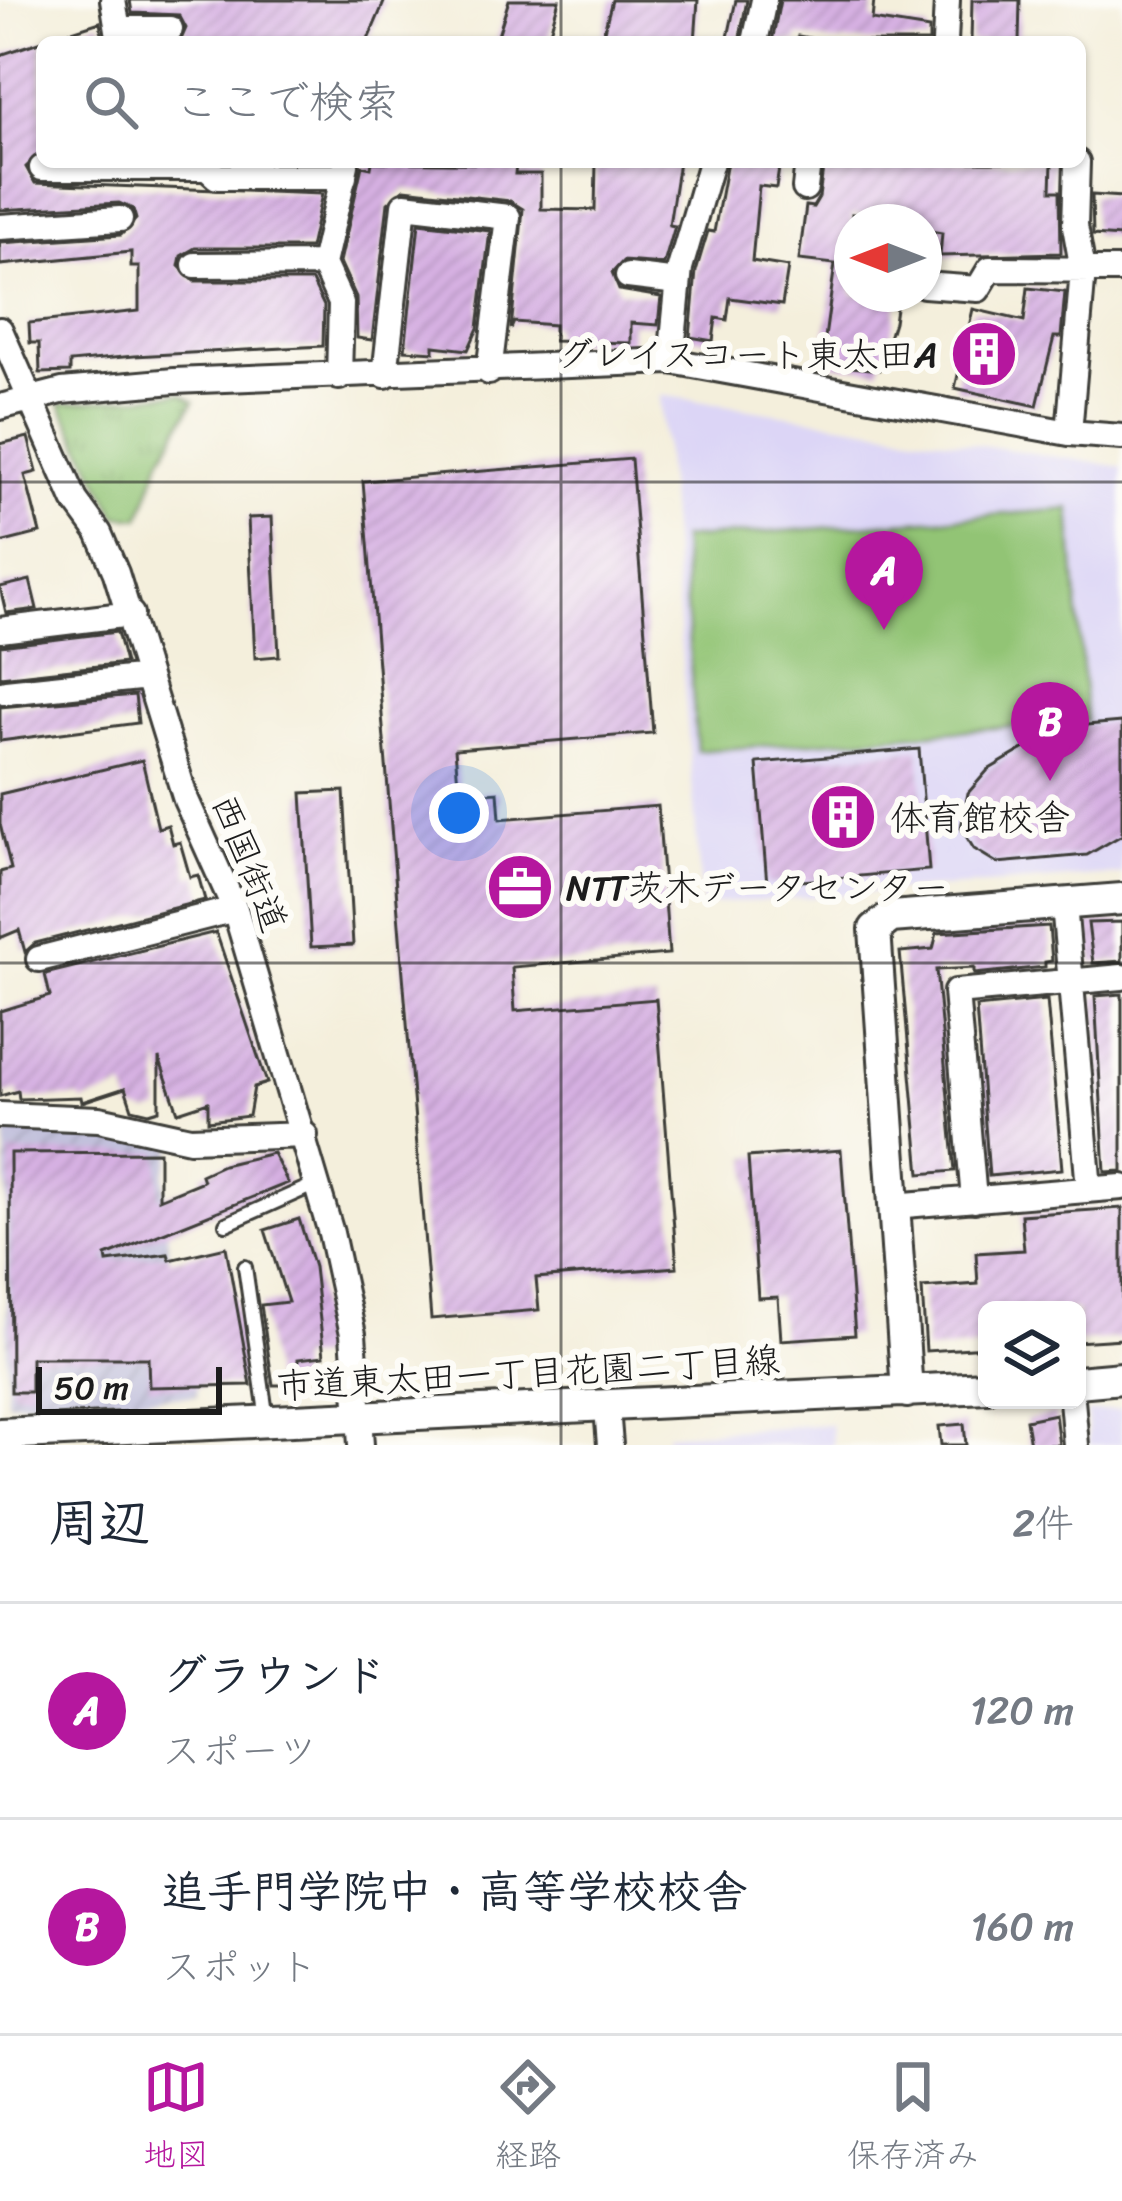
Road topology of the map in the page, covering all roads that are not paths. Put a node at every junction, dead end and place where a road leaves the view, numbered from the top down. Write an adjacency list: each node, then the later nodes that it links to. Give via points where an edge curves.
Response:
1 (113, 0): 5 (street)
2 (764, 0): 6 (street)
3 (947, 0): 7 (street)
4 (170, 29): 5 (street)
5 (120, 36)
6 (755, 36)
7 (945, 36)
8 (210, 168): 11 (street, via 217,177)
9 (709, 168): 19 (street)
10 (1077, 168): 16 (street)
11 (345, 169): 14 (street)
12 (120, 219): 13 (street)
13 (0, 227)
14 (323, 264): 15 (street); 25 (street, via 341,303)
15 (195, 265)
16 (1083, 270): 17 (street); 20 (street, via 990,269 978,290); 28 (street)
17 (1122, 271)
18 (628, 276): 19 (street)
19 (678, 282): 22 (street)
20 (942, 287)
21 (0, 330): 26 (street, 西国街道)
22 (671, 361): 23 (street); 28 (street)
23 (489, 372): 24 (street); 24 (street, via 508,217 404,205)
24 (385, 375): 25 (street)
25 (339, 377): 26 (street, via 174,381)
26 (33, 397): 27 (street); 30 (street, 西国街道)
27 (0, 407)
28 (1069, 433): 29 (street)
29 (1122, 437)
30 (131, 614): 31 (street); 32 (street, 西国街道)
31 (0, 630)
32 (148, 677): 33 (street); 36 (street, 西国街道, via 186,800)
33 (6, 692)
34 (1122, 899): 35 (street)
35 (1064, 904): 39 (street); 46 (street, via 891,917 877,925)
36 (235, 909): 37 (street); 41 (street, 西国街道)
37 (39, 959)
38 (1122, 977): 39 (street)
39 (1071, 982): 44 (street); 45 (street, via 956,992)
40 (0, 1115): 41 (street, via 99,1119 190,1139)
41 (305, 1135): 42 (street, 西国街道)
42 (318, 1183): 47 (lane); 56 (street, 西国街道, via 352,1334)
43 (1122, 1186): 44 (street)
44 (1089, 1189): 45 (street)
45 (974, 1200): 46 (street)
46 (893, 1206): 52 (street)
47 (226, 1224)
48 (245, 1267): 55 (lane)
49 (1122, 1378): 50 (street)
50 (1086, 1381)
51 (978, 1388): 52 (street, 市道東太田一丁目花園二丁目線)
52 (907, 1392): 53 (street, 市道東太田一丁目花園二丁目線)
53 (607, 1408): 56 (street, 市道東太田一丁目花園二丁目線); 60 (street)
54 (1073, 1409): 61 (street)
55 (268, 1425): 56 (street, 市道東太田一丁目花園二丁目線); 58 (street, 市道東太田一丁目花園二丁目線)
56 (360, 1433)
57 (0, 1434): 59 (street, 市道東太田一丁目花園二丁目線)
58 (190, 1437): 59 (street, 市道東太田一丁目花園二丁目線)
59 (100, 1438)
60 (610, 1445)
61 (1076, 1445)

